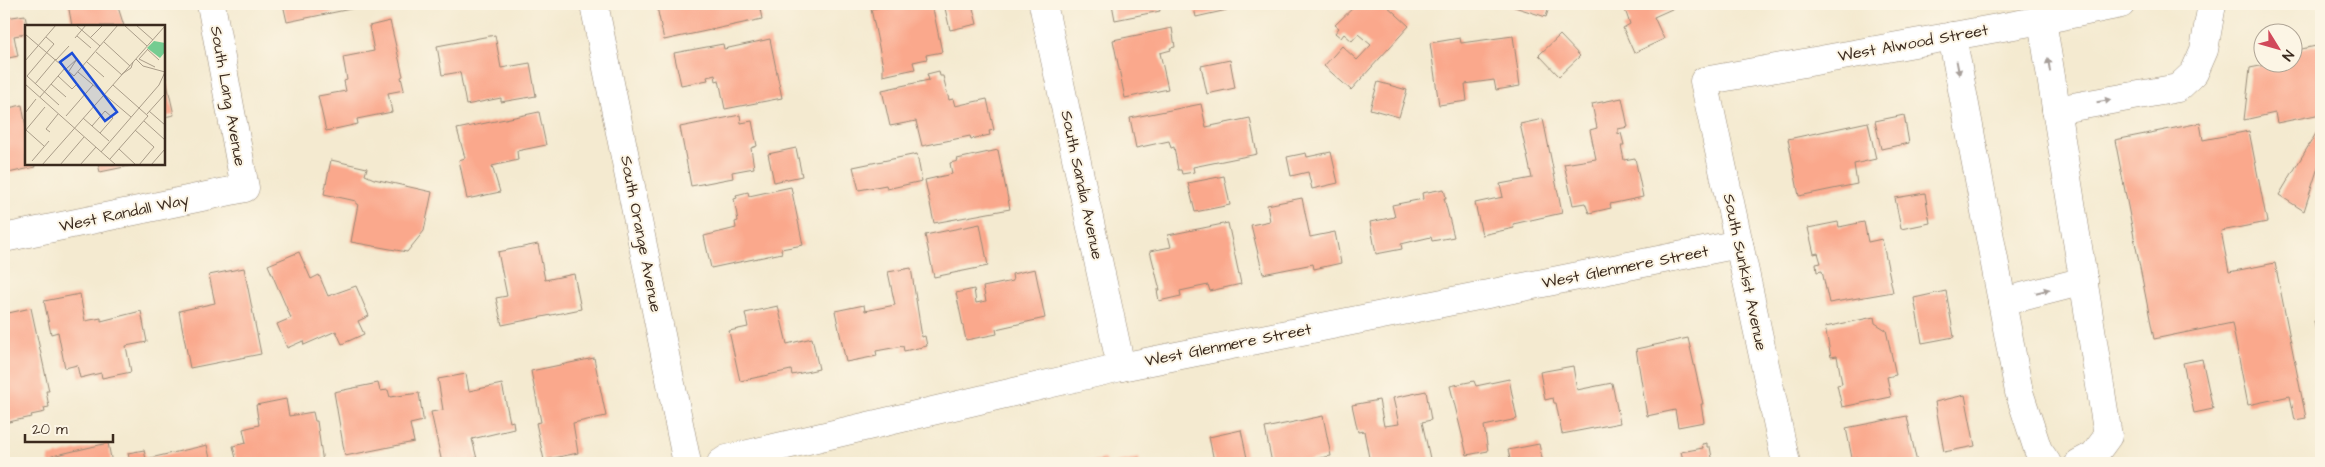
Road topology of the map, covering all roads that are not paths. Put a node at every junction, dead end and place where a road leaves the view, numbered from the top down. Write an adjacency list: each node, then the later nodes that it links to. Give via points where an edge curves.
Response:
1 (211, 4): 11 (street, South Lang Avenue)
2 (594, 4): 17 (street, South Orange Avenue)
3 (1043, 4): 16 (street, South Sandia Avenue)
4 (2121, 4): 6 (street, West Alwood Street)
5 (2212, 4): 10 (street, one-way to 5, via 2178,88 2194,73 2204,50)
6 (2086, 8): 7 (street, West Alwood Street)
7 (2042, 20): 8 (street, West Alwood Street); 10 (street, one-way to 7)
8 (1952, 36): 9 (street, West Alwood Street); 15 (street, one-way to 15)
9 (1704, 81): 13 (street, South Sunkist Avenue)
10 (2056, 110): 14 (street)
11 (245, 188): 12 (street, West Randall Way)
12 (4, 238)
13 (1739, 244): 16 (street, West Glenmere Street); 19 (street, South Sunkist Avenue)
14 (2084, 281): 15 (street, one-way to 14); 21 (street, via 2108,436 2094,455)
15 (2002, 302): 20 (street, via 2019,392 2038,450)
16 (1121, 367): 18 (street, West Glenmere Street)
17 (687, 463)
18 (721, 463)
19 (1786, 463)
20 (2047, 463)
21 (2079, 463)

